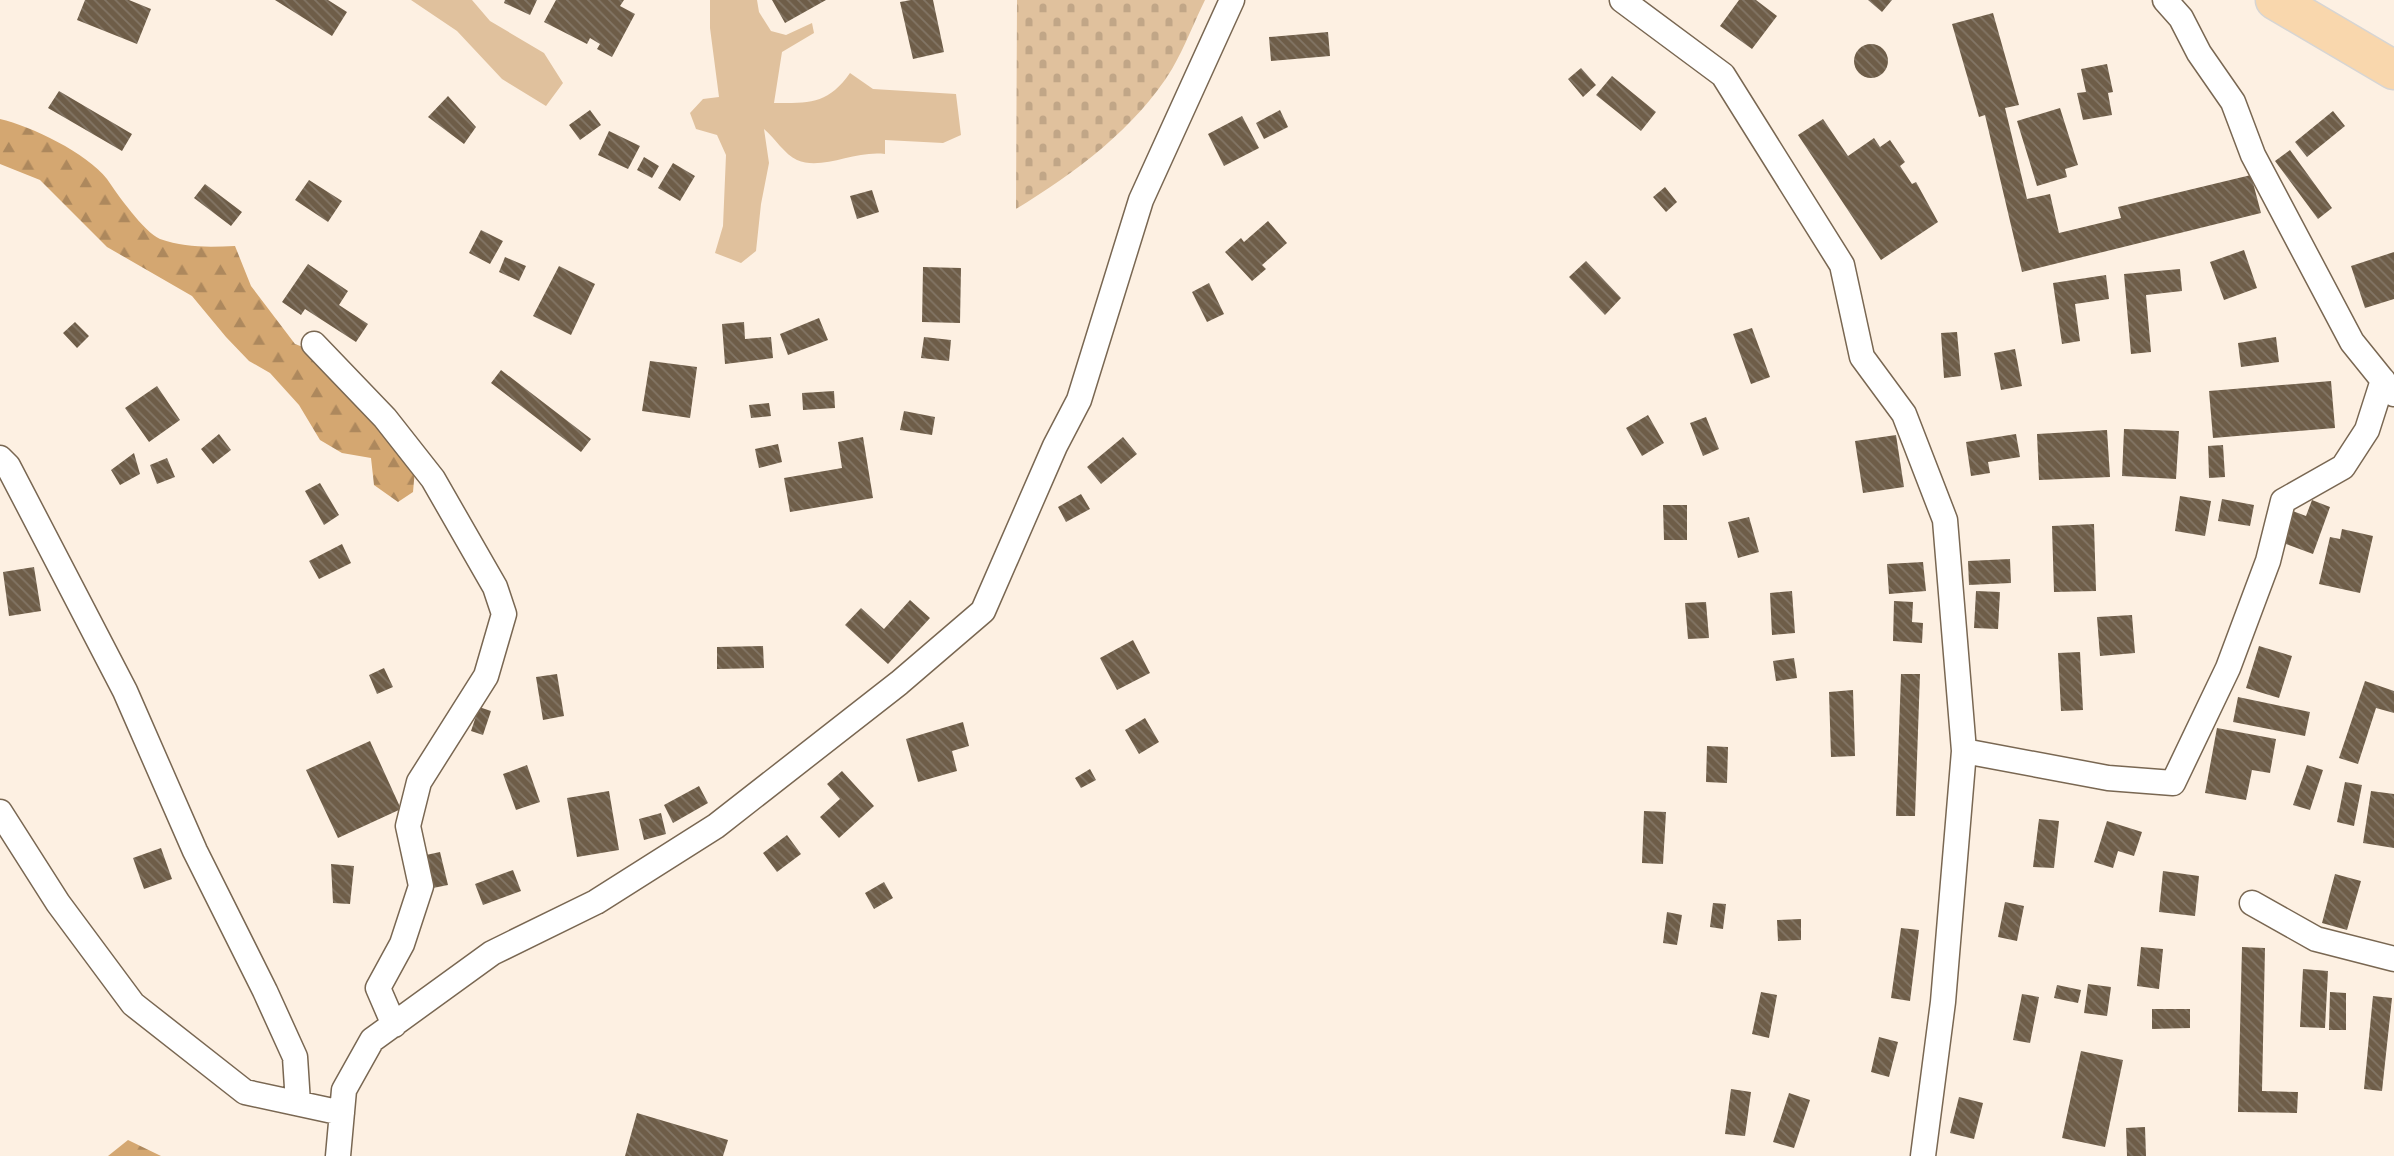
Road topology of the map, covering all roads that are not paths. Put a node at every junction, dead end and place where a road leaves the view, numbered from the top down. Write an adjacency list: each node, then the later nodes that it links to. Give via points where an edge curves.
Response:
1 (1232, 0): 13 (street, via 1140,200 1079,400 983,611 900,683 716,826 596,902 492,953)
2 (1622, 0): 9 (street, via 1723,75 1842,265 1862,357 1904,414 1945,520)
3 (2165, 0): 7 (street, via 2233,102 2253,155 2352,342)
4 (2275, 0): 5 (main road)
5 (2394, 70)
6 (314, 344): 13 (street, via 385,418 433,479 495,587 504,614 486,676 419,782 408,826 421,886 402,944 379,988)
7 (2389, 387): 9 (street, via 2343,467 2283,501 2267,561 2228,668 2172,783 2108,778)
8 (0, 458): 14 (street, via 125,691 195,850 265,991 295,1057)
9 (1964, 751): 17 (street, via 1945,989)
10 (0, 812): 14 (street, via 58,903 133,1004 245,1092)
11 (2252, 904): 12 (street, via 2316,939)
12 (2394, 959)
13 (394, 1025): 15 (street, via 372,1040 344,1090)
14 (298, 1103): 15 (street)
15 (342, 1113): 16 (street)
16 (338, 1156)
17 (1923, 1156)

